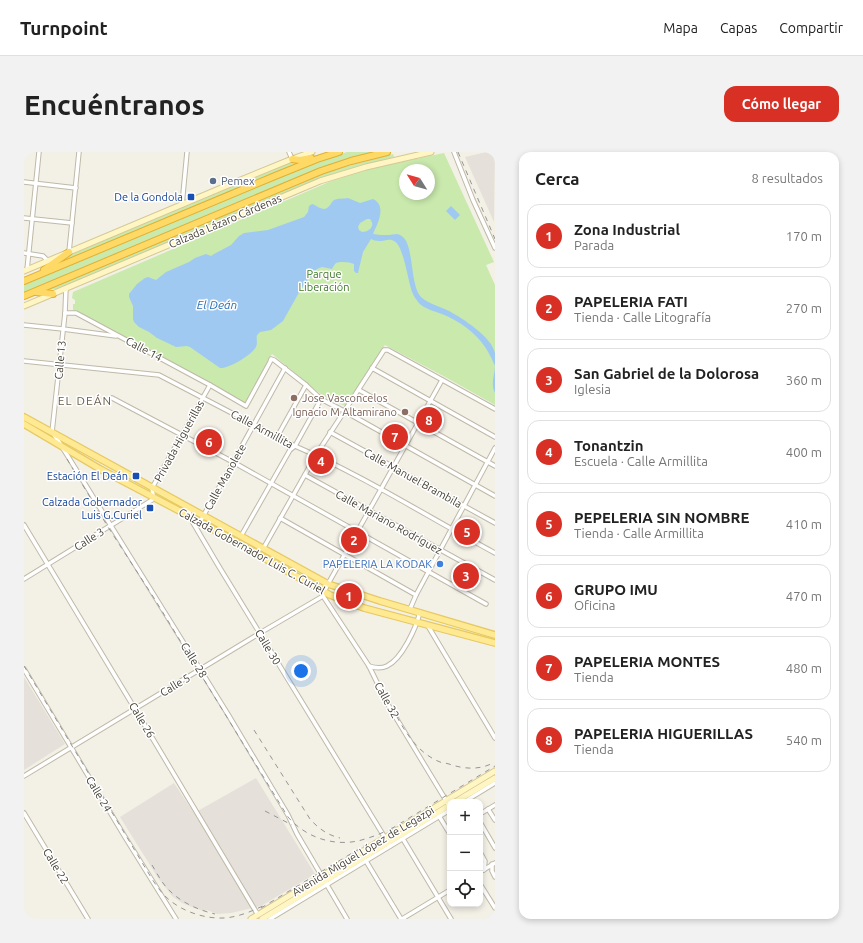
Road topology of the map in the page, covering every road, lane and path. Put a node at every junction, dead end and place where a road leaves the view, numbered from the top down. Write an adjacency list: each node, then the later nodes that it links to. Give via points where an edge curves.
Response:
1 (39, 152): 14 (street)
2 (74, 152): 3 (street)
3 (79, 152): 15 (street)
4 (187, 152): 16 (street)
5 (289, 152): 12 (street)
6 (312, 152): 12 (main road)
7 (339, 152): 11 (highway, Calzada Lázaro Cárdenas)
8 (387, 152): 29 (highway, Calzada Lázaro Cárdenas, via 315,174)
9 (431, 152): 28 (main road, Calzada Lázaro Cárdenas, via 346,172 320,181)
10 (454, 152): 20 (street)
11 (330, 155): 12 (highway); 26 (highway, Calzada Lázaro Cárdenas)
12 (292, 159): 16 (main road)
13 (24, 182): 14 (street)
14 (36, 183): 15 (street); 18 (street)
15 (76, 188): 19 (street)
16 (182, 205): 21 (main road)
17 (24, 218): 18 (street)
18 (32, 219): 19 (street); 23 (street)
19 (72, 223): 21 (street)
20 (495, 248)
21 (69, 252): 24 (main road); 26 (highway)
22 (24, 253): 23 (street)
23 (29, 254): 24 (street, via 43,256); 25 (street)
24 (48, 261): 25 (main road)
25 (25, 270)
26 (35, 277): 27 (highway, Calzada Lázaro Cárdenas)
27 (24, 281)
28 (66, 288): 30 (main road, Calzada Lázaro Cárdenas); 33 (street, Calle 13)
29 (34, 292): 30 (highway); 31 (highway, Calzada Lázaro Cárdenas)
30 (53, 294): 32 (main road, Calzada Lázaro Cárdenas)
31 (24, 296)
32 (24, 306)
33 (65, 313): 35 (street, Calle 13); 36 (street, via 76,313)
34 (24, 325): 35 (street, Calle 14)
35 (63, 329): 36 (street, Calle 14); 38 (street, Calle 13)
36 (119, 336): 42 (street, Calle 14)
37 (24, 361): 38 (street, Calle Armillita)
38 (59, 365): 45 (street, Calle Armillita, via 159,375); 55 (street, Calle 13)
39 (285, 368): 42 (street, Calle 14, via 271,359 246,406); 43 (street); 54 (street, Calle Manolete)
40 (372, 368): 41 (street, via 383,351 388,350); 44 (street); 48 (street)
41 (442, 380): 48 (street); 49 (street)
42 (210, 385): 45 (street, Privada Higuerillas)
43 (306, 385): 47 (street); 58 (street)
44 (359, 390): 50 (street); 52 (street)
45 (203, 397): 54 (street, Calle Armillita); 57 (street, Privada Higuerillas)
46 (112, 398): 57 (street)
47 (321, 399): 50 (street); 62 (street)
48 (430, 400): 52 (street); 59 (street)
49 (495, 409)
50 (344, 411): 56 (street); 61 (street)
51 (24, 417): 55 (main road, Calzada Gobernador Luis C. Curiel)
52 (418, 422): 61 (street); 66 (street)
53 (24, 424): 60 (main road, Calzada Gobernador Luis C. Curiel)
54 (254, 425): 58 (street, Calle Armillita); 65 (street, Calle Manolete)
55 (52, 432): 60 (street, Calle 28); 72 (main road, Calzada Gobernador Luis C. Curiel)
56 (330, 432): 64 (street); 68 (street, Calle Manuel Brambila)
57 (182, 435): 65 (street); 72 (street, Privada Higuerillas)
58 (277, 437): 62 (street, Calle Armillita)
59 (495, 437)
60 (61, 445): 76 (main road, Calzada Gobernador Luis C. Curiel); 86 (street, Calle 28)
61 (405, 445): 68 (street); 71 (street)
62 (295, 446): 64 (street, Calle Armillita); 70 (street, via 290,450)
63 (495, 448): 66 (street)
64 (316, 455): 69 (street); 73 (street, Calle Armillita)
65 (233, 462): 70 (street); 80 (street, Calle Manolete)
66 (488, 462): 67 (street); 71 (street)
67 (495, 466)
68 (393, 467): 73 (street); 78 (street, Calle Manuel Brambila)
69 (305, 475): 74 (street); 79 (street, Calle Mariano Rodríguez)
70 (271, 483): 74 (street); 89 (street)
71 (475, 484): 75 (street); 78 (street)
72 (152, 488): 76 (street, Privada Higuerillas); 77 (main road, Calzada Gobernador Luis C. Curiel)
73 (381, 489): 79 (street); 87 (street, Calle Armillita)
74 (293, 496): 82 (street); 88 (street)
75 (495, 496)
76 (153, 497): 81 (main road, Calzada Gobernador Luis C. Curiel); 86 (street, Calle 3, via 150,502)
77 (187, 506): 80 (main road, Calzada Gobernador Luis C. Curiel); 81 (street, Calle 30)
78 (463, 506): 84 (street, Calle Manuel Brambila); 87 (street)
79 (369, 510): 88 (street); 91 (street, Calle Mariano Rodríguez)
80 (204, 516): 83 (street, Calle Manolete); 89 (main road, Calzada Gobernador Luis C. Curiel)
81 (191, 517): 83 (main road, Calzada Gobernador Luis C. Curiel); 106 (street, Calle 30)
82 (280, 518): 90 (street); 93 (street)
83 (200, 522): 99 (main road, Calzada Gobernador Luis C. Curiel)
84 (495, 523)
85 (24, 525): 94 (street, Calle 26)
86 (111, 526): 94 (street, Calle 3); 111 (street, Calle 28)
87 (452, 530): 91 (street); 92 (street, Calle Armillita)
88 (357, 532): 93 (street); 95 (street)
89 (241, 536): 90 (main road, Calzada Gobernador Luis C. Curiel)
90 (263, 549): 98 (main road, Calzada Gobernador Luis C. Curiel)
91 (440, 551): 95 (street); 97 (street, Calle Mariano Rodríguez)
92 (495, 552)
93 (344, 554): 98 (street); 100 (street)
94 (48, 564): 96 (street, Calle 3); 112 (street, Calle 26)
95 (428, 572): 100 (street); 101 (street)
96 (24, 579)
97 (495, 580)
98 (328, 584): 99 (street); 102 (main road, Calzada Gobernador Luis C. Curiel)
99 (323, 594): 104 (main road, Calzada Gobernador Luis C. Curiel); 106 (street, Calle 5); 109 (street, Calle 32)
100 (416, 595): 102 (street)
101 (486, 604)
102 (410, 610): 103 (main road, Calzada Gobernador Luis C. Curiel)
103 (420, 612): 104 (street); 107 (main road, Calzada Gobernador Luis C. Curiel)
104 (417, 622): 105 (main road, Calzada Gobernador Luis C. Curiel); 109 (street, via 410,638 394,661 381,668)
105 (427, 624): 108 (main road, Calzada Gobernador Luis C. Curiel); 113 (street)
106 (260, 633): 111 (street, Calle 5); 133 (street, Calle 30)
107 (495, 635)
108 (495, 643)
109 (369, 666): 122 (street, Calle 32, via 387,703)
110 (24, 669): 114 (street, Calle 24)
111 (200, 670): 112 (street, Calle 5); 141 (street, Calle 28, via 288,815)
112 (135, 709): 114 (street, Calle 5); 146 (street, Calle 26)
113 (495, 738)
114 (72, 747): 116 (street, Calle 5); 148 (street, Calle 24)
115 (495, 771): 119 (main road, Avenida Miguel López de Legazpi)
116 (24, 776)
117 (495, 778): 120 (main road)
118 (495, 783): 121 (street)
119 (458, 799)
120 (460, 799)
121 (469, 799)
122 (447, 803)
123 (495, 804): 125 (street)
124 (447, 807): 128 (main road, Avenida Miguel López de Legazpi)
125 (488, 809): 126 (street); 129 (street)
126 (483, 812)
127 (24, 813): 147 (street, Calle 22)
128 (437, 813): 131 (street); 132 (street, Avenida Miguel López de Legazpi); 133 (main road, Avenida Miguel López de Legazpi)
129 (495, 820)
130 (483, 827): 134 (street)
131 (447, 828)
132 (403, 839): 133 (street, Avenida Miguel López de Legazpi); 144 (street)
133 (388, 842): 136 (street, Avenida Miguel López de Legazpi); 141 (main road, Avenida Miguel López de Legazpi)
134 (495, 848)
135 (483, 857): 138 (street)
136 (366, 861): 141 (street, Avenida Miguel López de Legazpi); 152 (street)
137 (494, 863): 139 (street); 140 (street, via 492,870)
138 (483, 868)
139 (483, 870)
140 (495, 877)
141 (324, 881): 146 (main road, Avenida Miguel López de Legazpi); 150 (street, Avenida Miguel López de Legazpi); 151 (street, Calle 28)
142 (483, 889): 145 (street)
143 (447, 892): 144 (street)
144 (438, 897): 152 (street); 153 (street)
145 (495, 908)
146 (260, 918): 149 (main road, Avenida Miguel López de Legazpi)
147 (88, 919)
148 (176, 919)
149 (251, 919)
150 (270, 919)
151 (347, 919)
152 (401, 919)
153 (451, 919)

